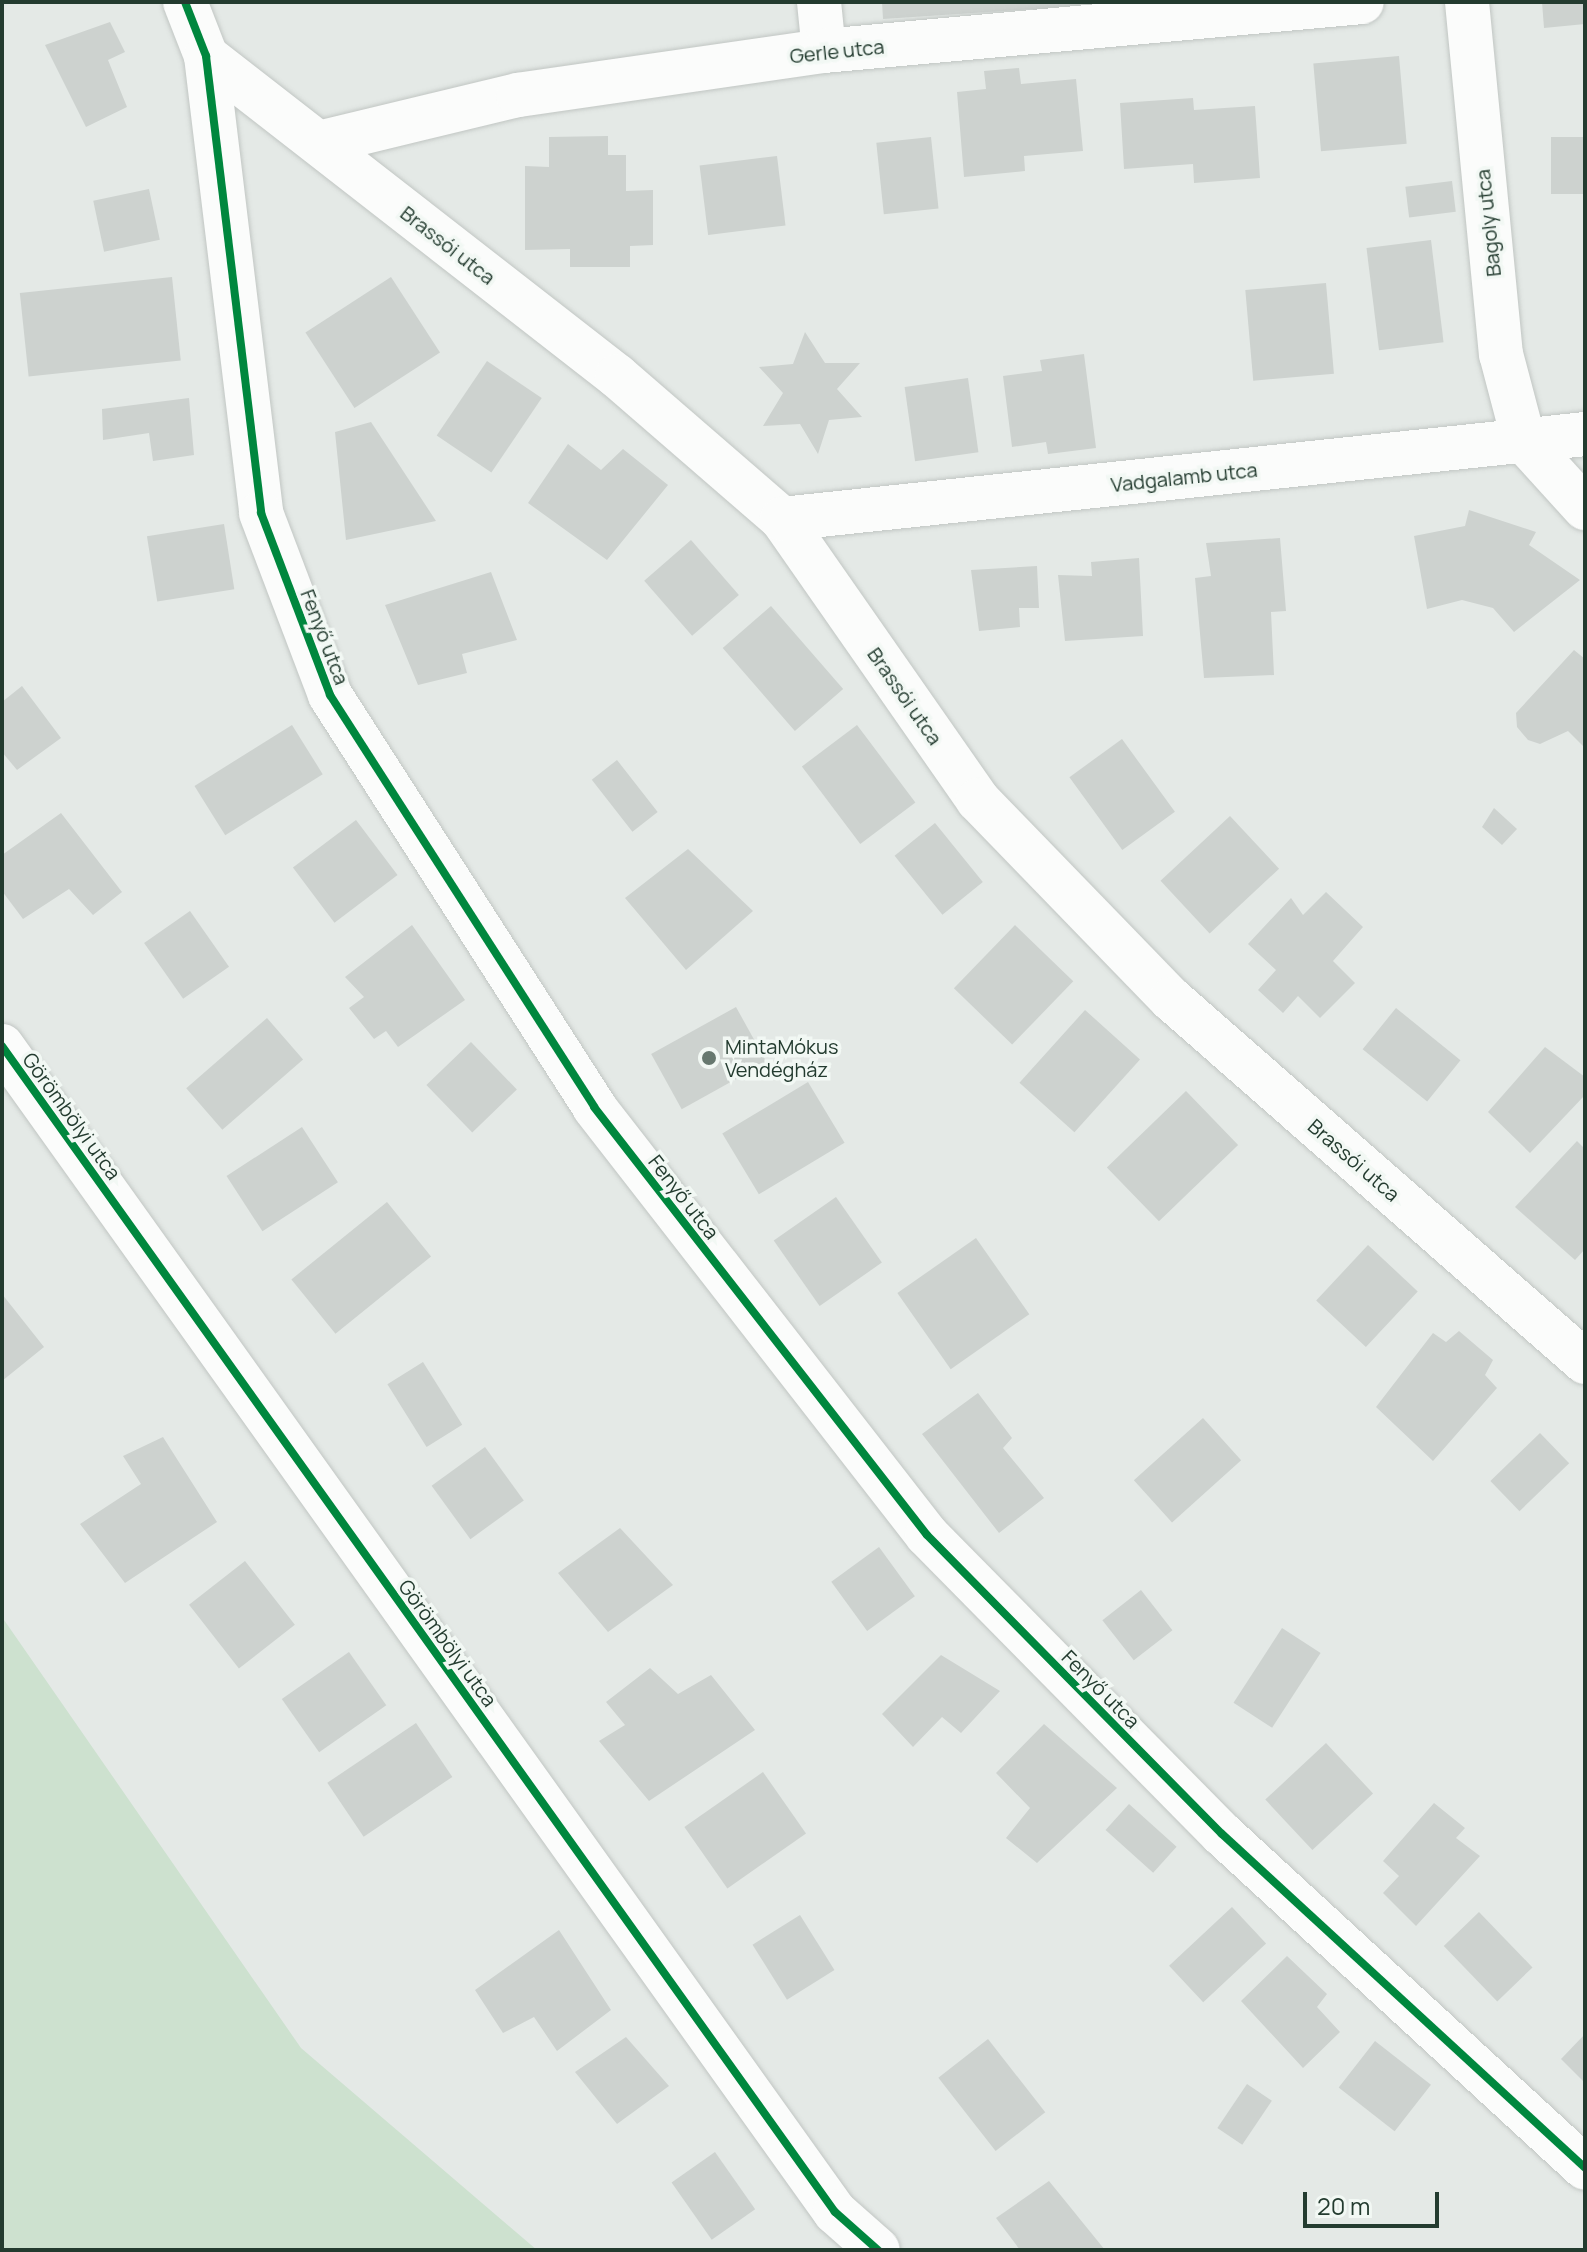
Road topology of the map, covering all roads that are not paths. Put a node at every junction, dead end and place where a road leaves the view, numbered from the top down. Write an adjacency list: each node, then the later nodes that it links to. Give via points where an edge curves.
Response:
1 (185, 2): 6 (street, Fenyő utca)
2 (819, 2): 5 (street)
3 (1362, 2): 5 (street, Gerle utca)
4 (1467, 2): 9 (street, Bagoly utca, via 1501,354)
5 (824, 51): 7 (street, Gerle utca, via 518,95)
6 (206, 56): 7 (street, Brassói utca); 14 (street, Fenyő utca, via 261,513 330,695 585,1094 927,1535 1222,1834)
7 (319, 143): 11 (street, Brassói utca, via 617,376)
8 (1585, 434): 9 (street, Vadgalamb utca)
9 (1524, 441): 10 (street); 11 (street, Vadgalamb utca)
10 (1585, 508)
11 (782, 519): 13 (street, Brassói utca, via 978,800 1171,999)
12 (2, 1046): 15 (street, Görömbölyi utca, via 835,2212)
13 (1585, 1362)
14 (1575, 2149)
15 (878, 2250)

